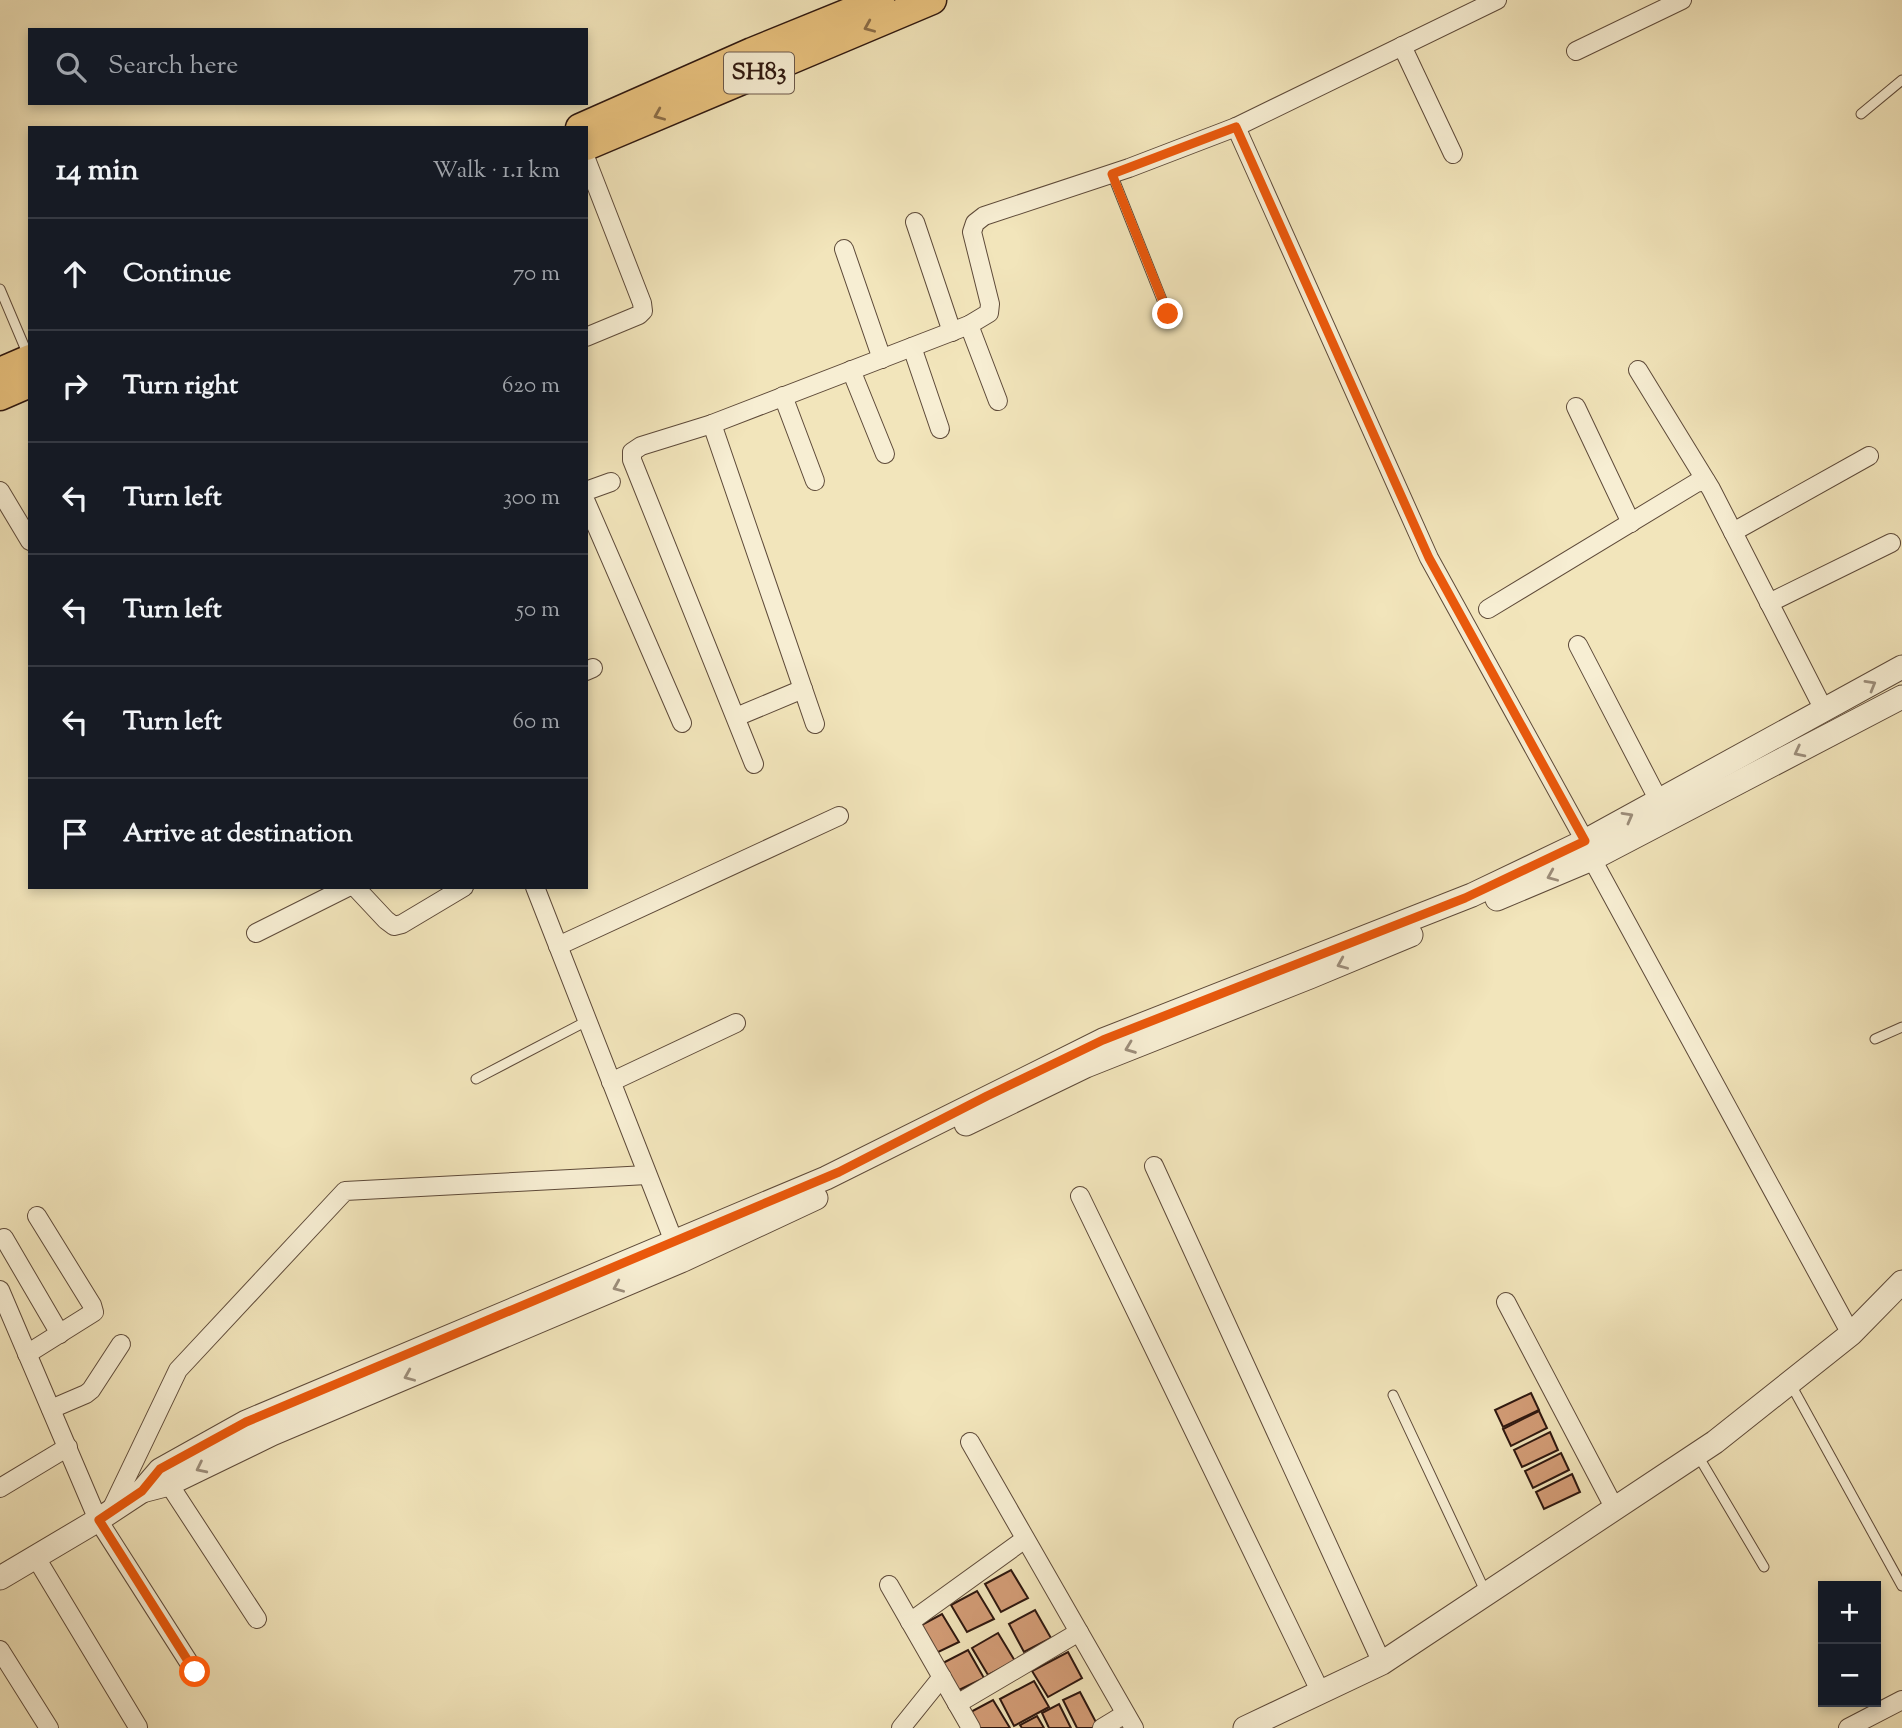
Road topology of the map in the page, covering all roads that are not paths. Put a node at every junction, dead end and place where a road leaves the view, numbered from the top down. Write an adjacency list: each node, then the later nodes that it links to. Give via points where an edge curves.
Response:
1 (880, 0): 9 (main road, SH83)
2 (932, 0): 11 (main road, SH83, one-way to 11)
3 (1497, 0): 5 (street)
4 (1673, 2): 6 (street)
5 (1402, 46): 10 (street); 12 (street)
6 (1576, 51)
7 (1902, 80): 8 (lane)
8 (1861, 114)
9 (584, 126)
10 (1236, 127): 14 (street); 60 (street, via 1429,558)
11 (588, 145)
12 (1454, 154)
13 (588, 164): 20 (street, via 643,311)
14 (1112, 174): 18 (lane); 19 (street, via 984,216 975,223 972,232 989,313)
15 (915, 222): 19 (street)
16 (844, 248): 23 (street)
17 (0, 289): 22 (lane)
18 (1168, 314)
19 (961, 329): 21 (street); 31 (street)
20 (588, 336)
21 (912, 347): 23 (street); 34 (street)
22 (28, 354)
23 (882, 359): 25 (street)
24 (28, 360): 27 (main road)
25 (852, 370): 30 (street); 35 (street)
26 (1638, 370): 38 (street)
27 (0, 372)
28 (28, 384): 29 (main road)
29 (0, 396)
30 (783, 396): 33 (street); 37 (street)
31 (998, 401)
32 (1576, 407): 43 (street)
33 (712, 424): 51 (street); 54 (street, via 641,446 632,452 632,460)
34 (940, 429)
35 (885, 454)
36 (1869, 456): 44 (street)
37 (815, 481)
38 (1706, 481): 43 (street); 44 (street)
39 (611, 482): 40 (street)
40 (588, 490)
41 (0, 491): 45 (street)
42 (588, 507): 55 (street)
43 (1631, 523): 48 (street)
44 (1733, 532): 47 (street)
45 (28, 538)
46 (1891, 543): 47 (street)
47 (1769, 603): 53 (street)
48 (1488, 609)
49 (1578, 645): 58 (street)
50 (1902, 667): 53 (street, one-way to 50)
51 (803, 690): 54 (street); 56 (street)
52 (1902, 697): 60 (street, one-way to 60)
53 (1824, 710): 58 (street)
54 (736, 717): 57 (street)
55 (681, 723)
56 (815, 724)
57 (754, 764)
58 (1659, 801): 60 (street, one-way to 58)
59 (839, 817): 66 (street)
60 (1589, 850): 78 (street, via 1310,977 1086,1066 779,1216); 83 (street)
61 (347, 889): 65 (street)
62 (357, 889): 63 (street, via 394,926)
63 (461, 889)
64 (537, 889): 66 (street)
65 (256, 933)
66 (558, 946): 67 (street)
67 (587, 1021): 71 (lane); 72 (street)
68 (736, 1023): 72 (street)
69 (1902, 1027): 70 (lane)
70 (1875, 1039)
71 (477, 1079)
72 (611, 1082): 74 (street)
73 (1154, 1166): 107 (street)
74 (647, 1175): 78 (street); 95 (street, via 345,1191 178,1370)
75 (1080, 1196): 110 (street)
76 (37, 1216): 82 (street, via 94,1312)
77 (4, 1238): 82 (street)
78 (678, 1251): 92 (street, via 272,1434)
79 (1902, 1282): 83 (street)
80 (2, 1302): 85 (street)
81 (1506, 1302): 94 (street)
82 (60, 1334): 85 (street)
83 (1852, 1334): 86 (street)
84 (121, 1344): 88 (street, via 91,1390)
85 (27, 1354): 88 (street)
86 (1790, 1383): 91 (street); 101 (lane)
87 (1394, 1395): 102 (lane)
88 (51, 1409): 90 (street)
89 (970, 1442): 96 (street)
90 (68, 1447): 93 (street); 95 (street)
91 (1697, 1454): 94 (street); 98 (lane)
92 (164, 1476): 95 (street); 103 (street)
93 (0, 1488)
94 (1615, 1509): 102 (street)
95 (104, 1516): 97 (street); 108 (street)
96 (1025, 1539): 104 (street); 105 (street)
97 (35, 1556): 99 (street); 115 (street)
98 (1764, 1567)
99 (1, 1576)
100 (889, 1586): 104 (street)
101 (1902, 1586)
102 (1486, 1593): 107 (street)
103 (257, 1619)
104 (910, 1622): 109 (street)
105 (1079, 1632): 112 (street); 113 (street)
106 (0, 1650): 116 (street)
107 (1382, 1663): 110 (street)
108 (195, 1672)
109 (942, 1677): 112 (street); 117 (street)
110 (1320, 1691): 114 (street)
111 (1902, 1700): 120 (street)
112 (957, 1704): 118 (street)
113 (1130, 1721): 119 (street)
114 (1255, 1726)
115 (138, 1727)
116 (49, 1728)
117 (901, 1728)
118 (971, 1728)
119 (1102, 1728)
120 (1848, 1728)

